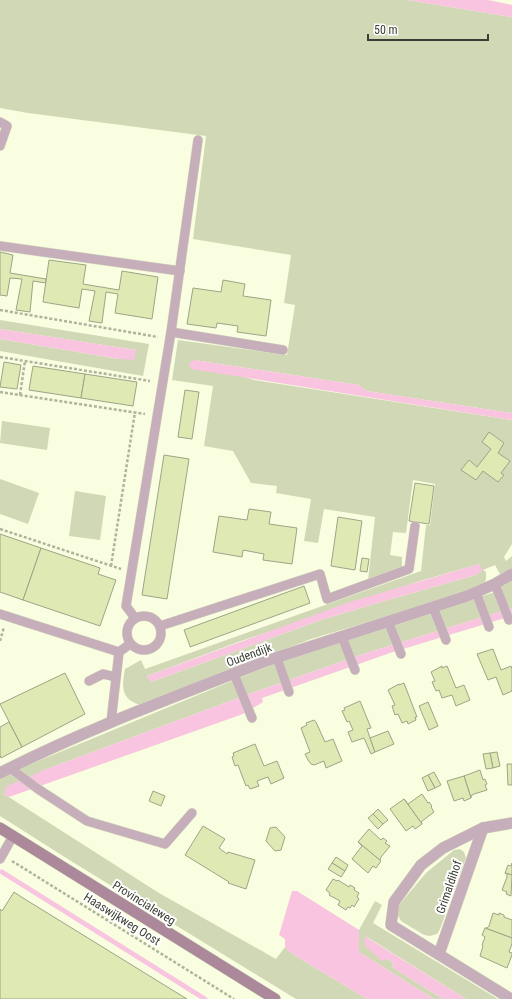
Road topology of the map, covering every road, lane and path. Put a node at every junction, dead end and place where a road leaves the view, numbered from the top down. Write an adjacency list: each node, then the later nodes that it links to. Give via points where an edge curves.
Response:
1 (0, 122): 3 (lane, via 7,126)
2 (198, 140): 5 (lane)
3 (0, 146)
4 (0, 246): 5 (lane)
5 (180, 271): 7 (lane)
6 (0, 310): 7 (path)
7 (170, 336): 8 (lane); 11 (lane)
8 (283, 350)
9 (0, 357): 10 (path)
10 (25, 361): 11 (path); 13 (path)
11 (163, 383): 15 (lane)
12 (0, 392): 13 (path)
13 (20, 395): 14 (path)
14 (134, 412): 15 (path); 18 (path)
15 (157, 416): 19 (lane)
16 (415, 526): 28 (lane, via 409,569 327,599 320,574)
17 (0, 529): 18 (path)
18 (110, 566): 19 (path)
19 (131, 573): 25 (lane, via 126,606)
20 (512, 574): 21 (street, Oudendijk)
21 (495, 584): 22 (street, Oudendijk); 26 (lane)
22 (476, 592): 23 (street, Oudendijk); 29 (lane)
23 (433, 607): 27 (street, Oudendijk); 31 (lane)
24 (0, 614): 33 (lane)
25 (135, 618): 28 (lane, via 147,616 157,621); 32 (lane, via 127,632)
26 (509, 620)
27 (388, 621): 30 (street, Oudendijk); 34 (lane)
28 (160, 626): 32 (lane, via 161,637 151,649 140,650)
29 (489, 627)
30 (342, 637): 35 (street, Oudendijk); 36 (lane)
31 (446, 640)
32 (130, 644): 33 (lane)
33 (119, 652): 38 (lane)
34 (400, 654)
35 (277, 658): 37 (street, Oudendijk); 40 (lane)
36 (355, 670)
37 (234, 674): 41 (lane); 42 (street, Oudendijk)
38 (116, 677): 39 (lane, via 103,674); 42 (lane)
39 (89, 681)
40 (289, 692)
41 (252, 718)
42 (111, 722): 43 (street, Oudendijk)
43 (5, 771): 44 (lane, via 24,778 87,821 165,844)
44 (192, 813)
45 (512, 823): 47 (street, Grimaldihof)
46 (0, 828): 48 (main road, Provincialeweg)
47 (483, 828): 50 (street, Grimaldihof); 50 (street, Grimaldihof, via 442,848 421,865 394,902 391,925)
48 (12, 836): 49 (lane); 52 (main road, Provincialeweg)
49 (1, 857): 51 (path, Haaswijkweg Oost)
50 (439, 954): 53 (street, Grimaldihof)
51 (234, 999)
52 (275, 999)
53 (511, 999)

